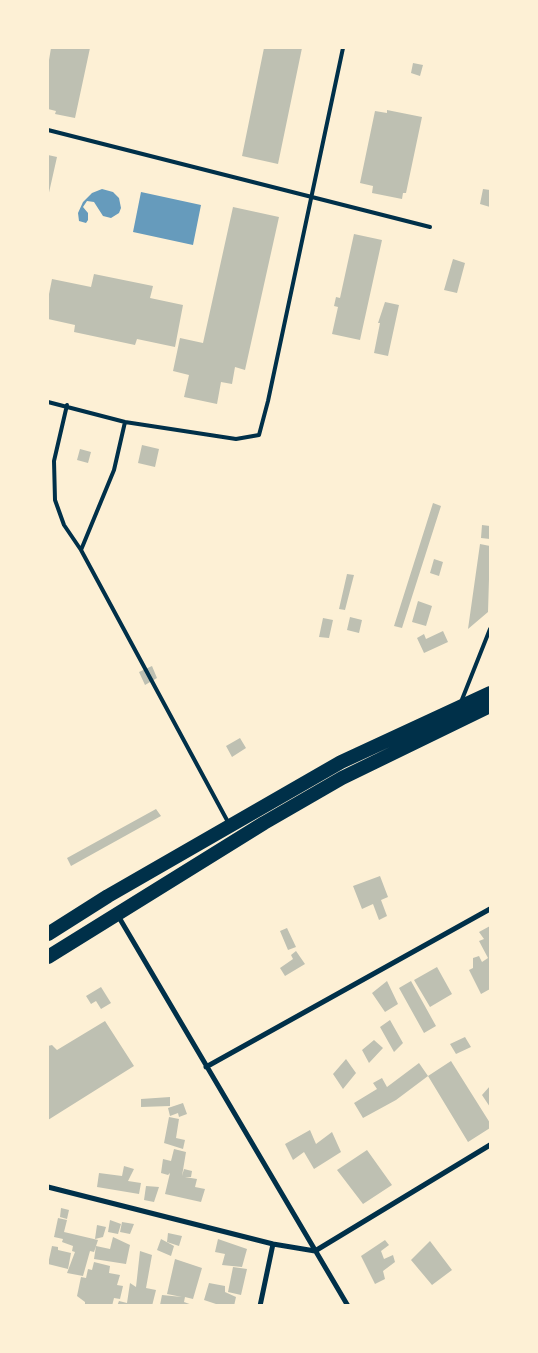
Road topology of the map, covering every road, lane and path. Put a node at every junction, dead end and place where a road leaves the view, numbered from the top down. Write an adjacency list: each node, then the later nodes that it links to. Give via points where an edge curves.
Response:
1 (343, 48): 3 (lane)
2 (48, 130): 3 (lane)
3 (312, 197): 4 (lane); 7 (lane, via 259,435 236,439)
4 (430, 227)
5 (48, 402): 6 (lane)
6 (67, 405): 7 (lane); 8 (lane, via 54,461 55,500 64,525)
7 (125, 422): 8 (lane, via 114,470)
8 (81, 550): 13 (lane)
9 (490, 628): 11 (lane)
10 (490, 693): 11 (highway)
11 (459, 706): 13 (highway, via 341,762)
12 (490, 706): 15 (highway, via 342,778)
13 (230, 825): 16 (highway)
14 (490, 909): 18 (street)
15 (117, 913): 17 (highway); 18 (street)
16 (48, 934)
17 (48, 957)
18 (206, 1067): 22 (street)
19 (490, 1145): 22 (street)
20 (48, 1189): 21 (street)
21 (273, 1244): 22 (street); 23 (street)
22 (315, 1251): 24 (street)
23 (260, 1306)
24 (348, 1306)

